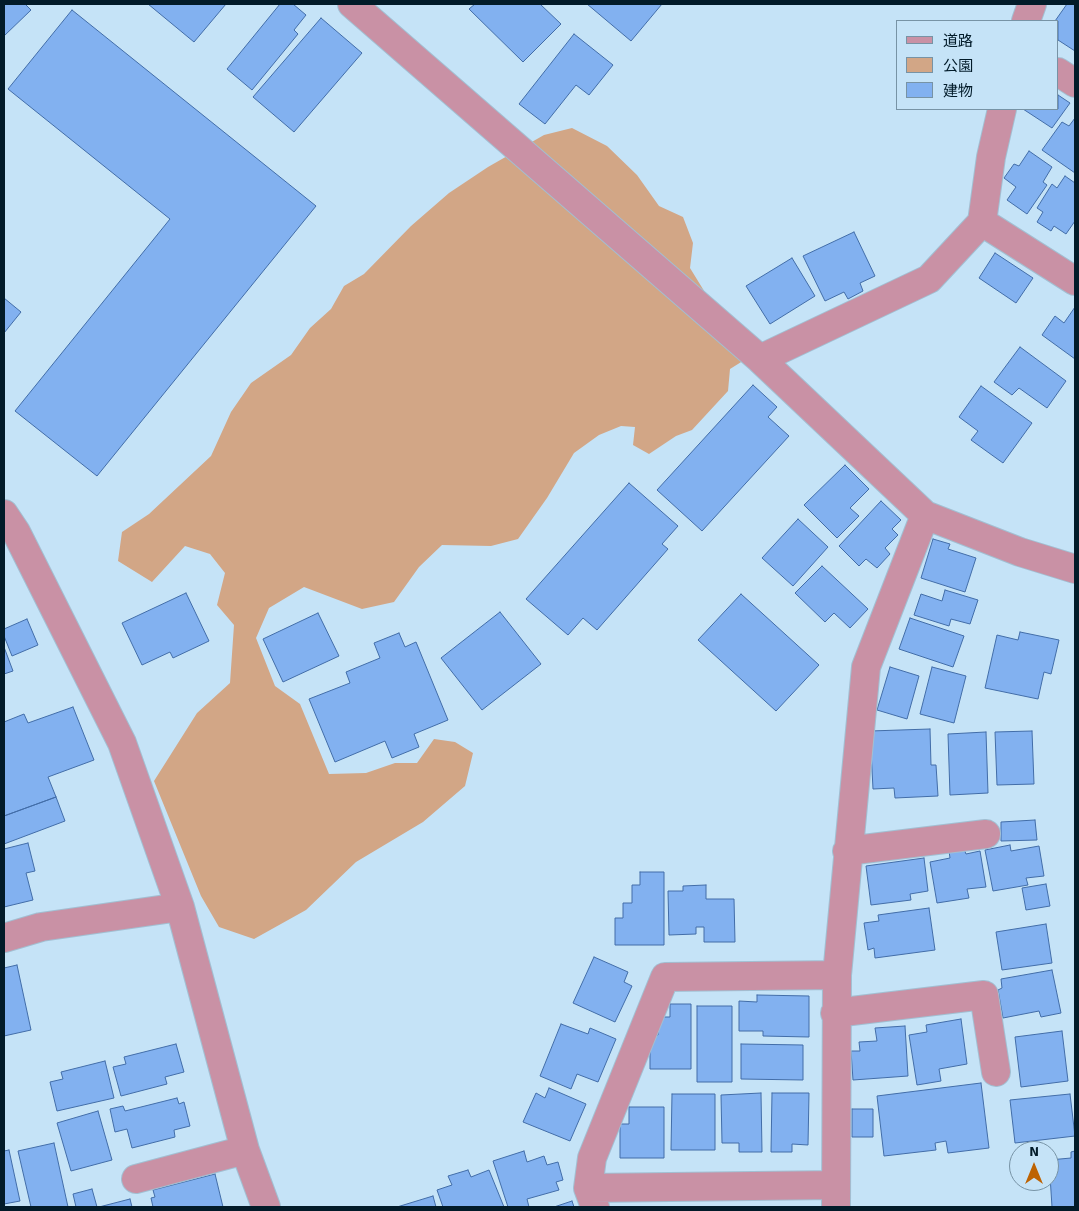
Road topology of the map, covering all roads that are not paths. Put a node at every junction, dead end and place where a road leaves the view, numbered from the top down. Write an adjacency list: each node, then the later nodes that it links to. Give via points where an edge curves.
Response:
1 (352, 4): 9 (street)
2 (1032, 4): 3 (street)
3 (1026, 20)
4 (1059, 73): 5 (street)
5 (1075, 83)
6 (1002, 110): 7 (street)
7 (982, 222): 8 (street); 9 (street, via 929,278)
8 (1075, 281)
9 (760, 359): 11 (street)
10 (4, 514): 15 (street, via 122,743)
11 (925, 515): 12 (street, via 1020,552); 14 (street, via 866,667)
12 (1075, 569)
13 (986, 834): 14 (street)
14 (847, 851): 17 (street)
15 (180, 907): 16 (street, via 40,927); 20 (street)
16 (4, 938)
17 (837, 975): 18 (street); 23 (street, via 665,977 592,1158)
18 (835, 1013): 19 (street, via 984,995); 22 (street)
19 (996, 1072)
20 (245, 1150): 21 (street); 24 (street)
21 (136, 1179)
22 (835, 1196): 23 (street)
23 (591, 1198)
24 (266, 1207)

